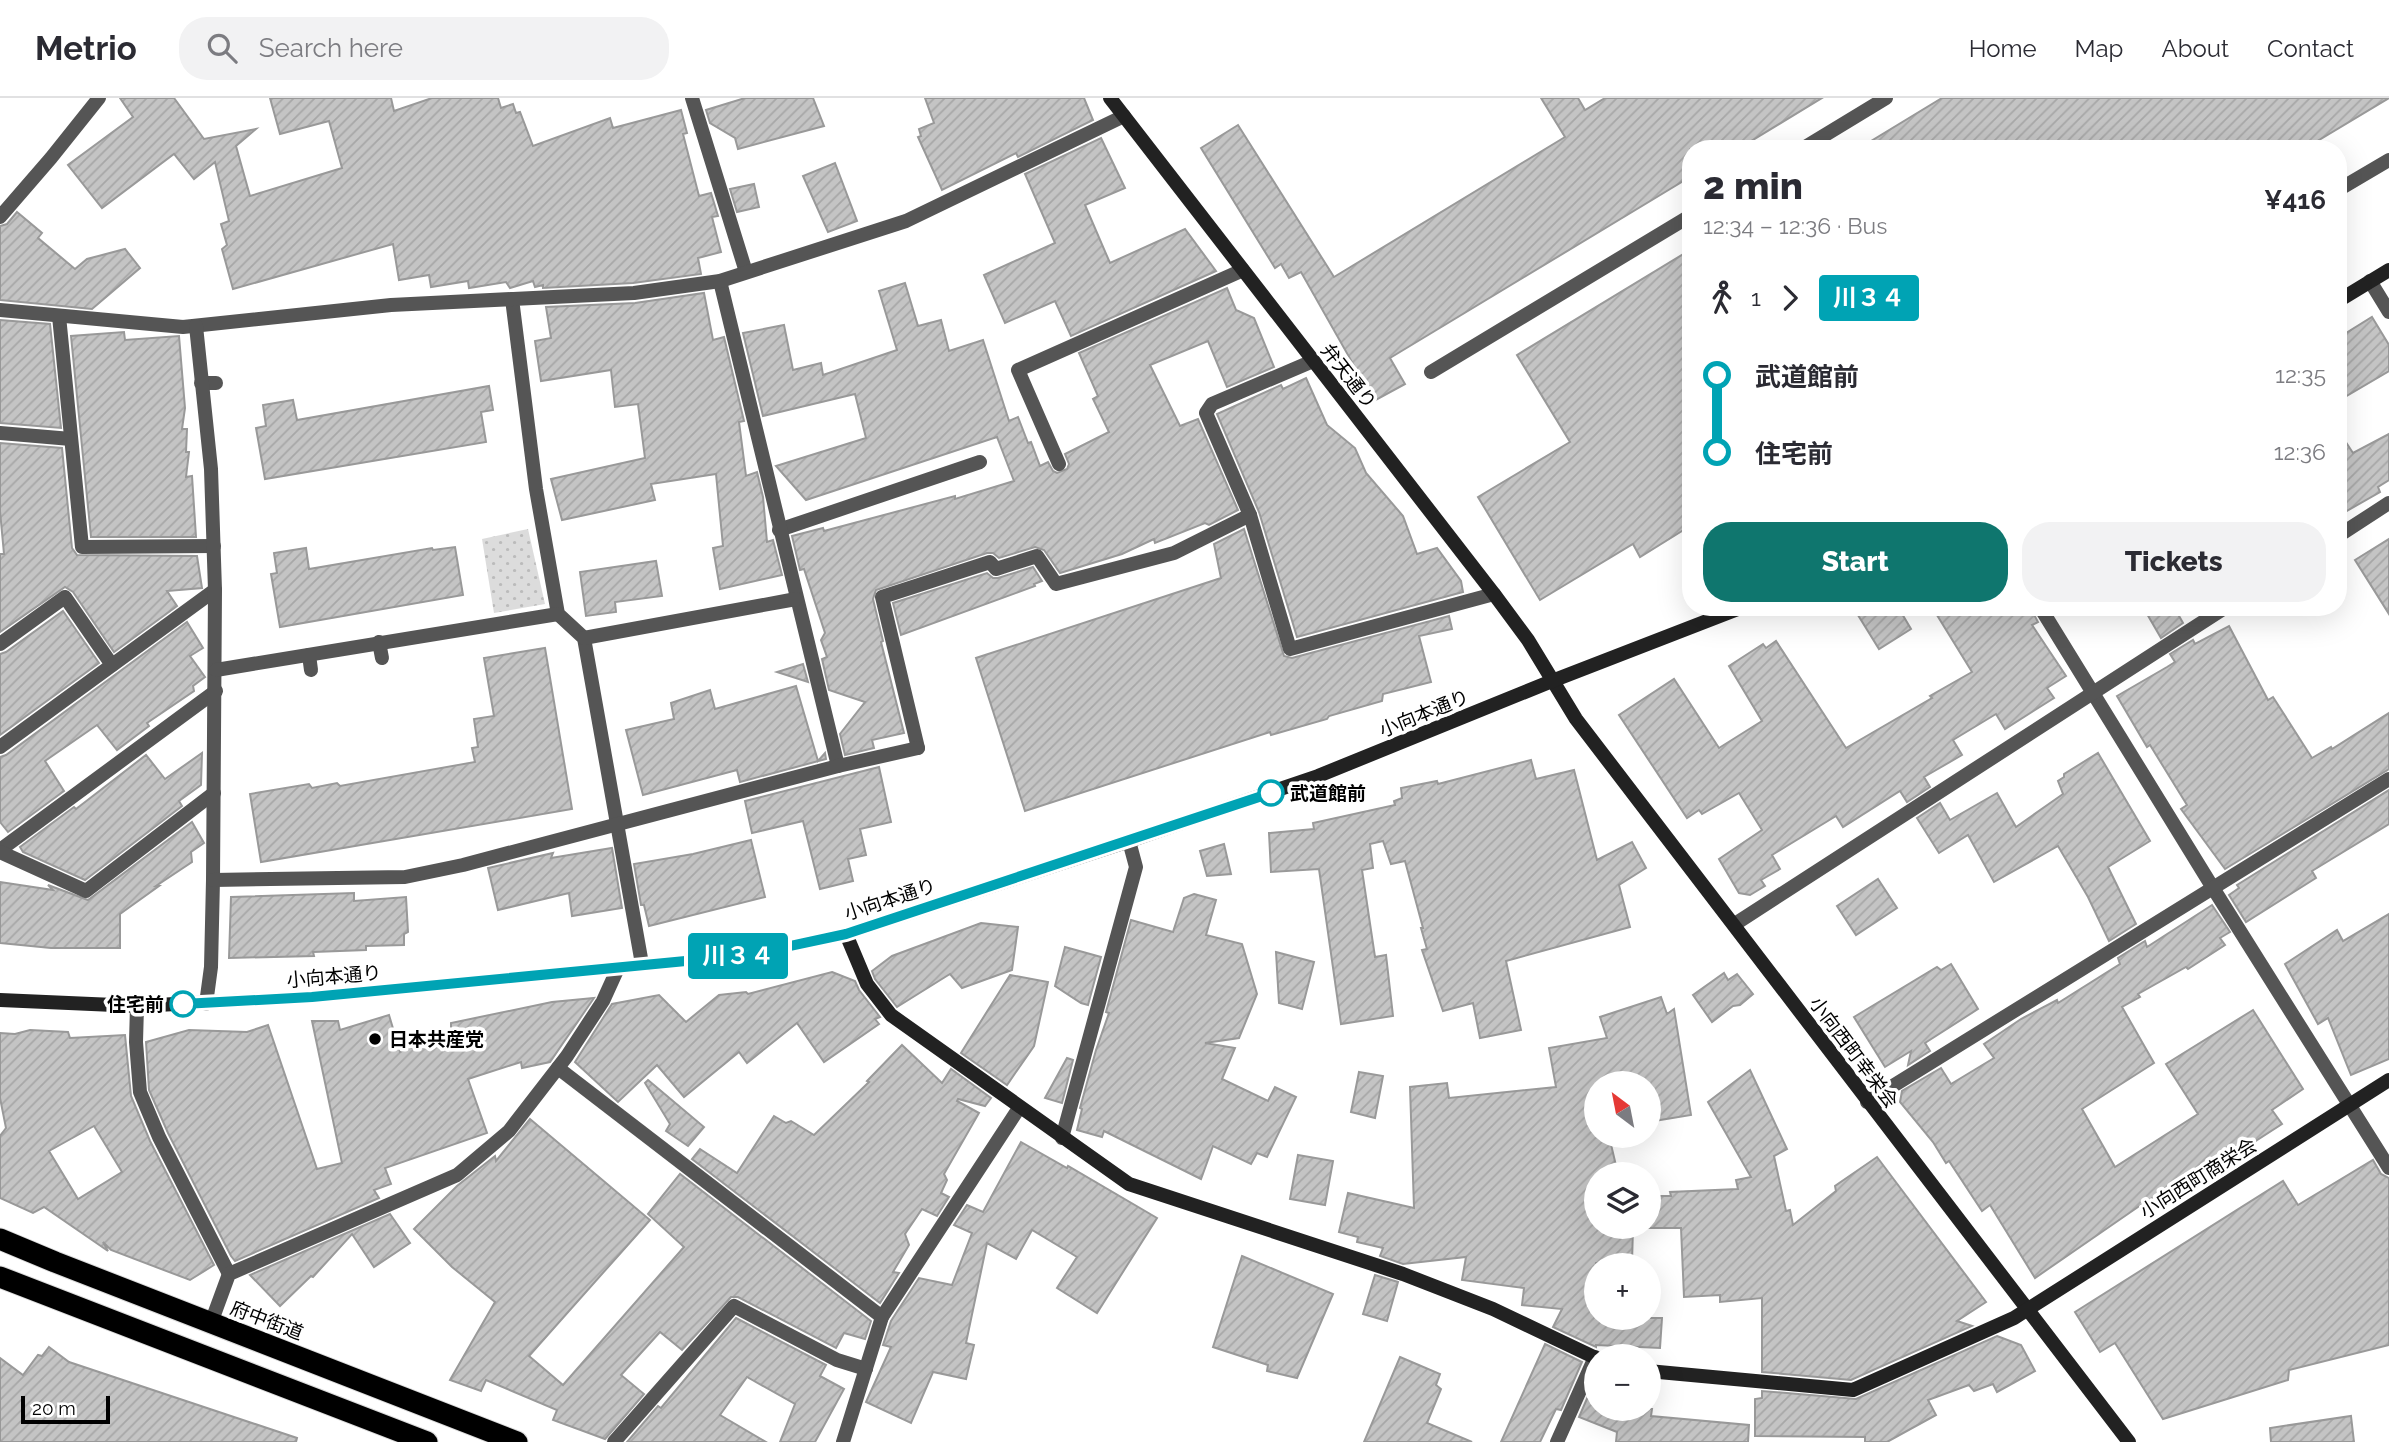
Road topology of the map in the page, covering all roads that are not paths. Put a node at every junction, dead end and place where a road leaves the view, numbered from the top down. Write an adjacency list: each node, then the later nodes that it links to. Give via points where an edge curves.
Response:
1 (99, 98): 9 (street)
2 (692, 98): 13 (street)
3 (1110, 98): 5 (street, 弁天通り)
4 (1886, 98): 6 (street)
5 (1124, 116): 11 (street, 弁天通り); 13 (street, via 906,221)
6 (1817, 140)
7 (2389, 160): 8 (street)
8 (2347, 185)
9 (0, 217)
10 (1682, 221): 23 (street)
11 (1243, 270): 22 (street, 弁天通り); 29 (street, via 1018,370)
12 (2389, 270): 15 (street)
13 (746, 272): 14 (street)
14 (720, 281): 17 (street, via 634,293); 32 (street)
15 (2370, 281): 16 (street); 19 (street)
16 (2347, 295)
17 (512, 299): 21 (street, via 391,305); 38 (street, via 536,489)
18 (0, 310): 20 (street)
19 (2389, 312)
20 (59, 316): 21 (street); 27 (street)
21 (196, 326): 24 (street)
22 (1313, 361): 31 (street, via 1212,404 1206,413); 36 (street, 弁天通り)
23 (1431, 372)
24 (201, 383): 25 (street); 34 (street)
25 (216, 383)
26 (0, 433): 27 (street)
27 (71, 439): 34 (street, via 82,547)
28 (980, 462): 32 (street)
29 (1059, 464)
30 (2389, 503): 33 (street)
31 (1250, 515): 36 (street, via 1290,649); 54 (street, via 1174,552 1056,584 1037,556 996,569 990,562 882,597 918,748)
32 (779, 530): 37 (street)
33 (2347, 530)
34 (214, 546): 35 (street)
35 (215, 590): 47 (street); 48 (street)
36 (1494, 594): 50 (street, 弁天通り)
37 (796, 598): 42 (street); 54 (street)
38 (558, 614): 42 (street); 43 (street)
39 (1720, 616): 50 (street, 小向本通り)
40 (2045, 616): 52 (street)
41 (2212, 616): 52 (street)
42 (583, 638): 57 (street)
43 (379, 642): 45 (street); 46 (street)
44 (0, 643): 47 (street, via 65,597)
45 (309, 655): 48 (street); 49 (street)
46 (382, 658)
47 (113, 665): 53 (street)
48 (216, 670): 51 (street)
49 (311, 670)
50 (1552, 681): 58 (street, 小向本通り, via 1318,776); 62 (street, 小向西町幸栄会, via 1576,719)
51 (216, 691): 56 (street); 59 (street)
52 (2092, 693): 61 (street); 62 (street)
53 (0, 747)
54 (838, 766): 57 (street)
55 (2389, 779): 61 (street)
56 (214, 793): 59 (street, via 86,891); 60 (street)
57 (619, 825): 60 (street, via 405,877); 64 (street)
58 (1129, 841): 63 (street, 小向本通り); 74 (street, via 1136,867)
59 (0, 851)
60 (214, 880): 67 (street)
61 (2213, 888): 71 (street); 72 (street)
62 (1735, 924): 71 (street, 小向西町幸栄会)
63 (846, 934): 64 (street, 小向本通り, via 748,955); 73 (street, via 867,984 891,1015)
64 (642, 964): 65 (street, 小向本通り)
65 (618, 968): 67 (street, 小向本通り); 69 (street, via 603,1002)
66 (0, 1000): 68 (street, 小向本通り)
67 (206, 1004): 68 (street, 小向本通り)
68 (137, 1006): 77 (street, via 140,1092)
69 (558, 1068): 77 (street, via 509,1131 457,1175); 80 (street)
70 (2389, 1080): 72 (street, 小向西町商栄会)
71 (1867, 1102): 79 (street, 小向西町幸栄会)
72 (2350, 1104): 75 (street); 79 (street, 小向西町商栄会)
73 (1019, 1108): 74 (street); 80 (street)
74 (1062, 1138): 82 (street, via 1129,1184 1403,1274)
75 (2389, 1168)
76 (0, 1239): 81 (highway, 府中街道)
77 (229, 1274): 81 (street)
78 (0, 1277): 86 (highway)
79 (2028, 1308): 84 (street, 小向西町商栄会, via 1853,1390); 91 (street, 小向西町幸栄会)
80 (882, 1317): 83 (street)
81 (211, 1323): 87 (highway, 府中街道)
82 (1584, 1352)
83 (866, 1369): 88 (street, via 837,1360 734,1306); 89 (street)
84 (1661, 1372)
85 (1584, 1382): 90 (street)
86 (428, 1442)
87 (517, 1442)
88 (614, 1442)
89 (843, 1442)
90 (1557, 1442)
91 (2129, 1442)

